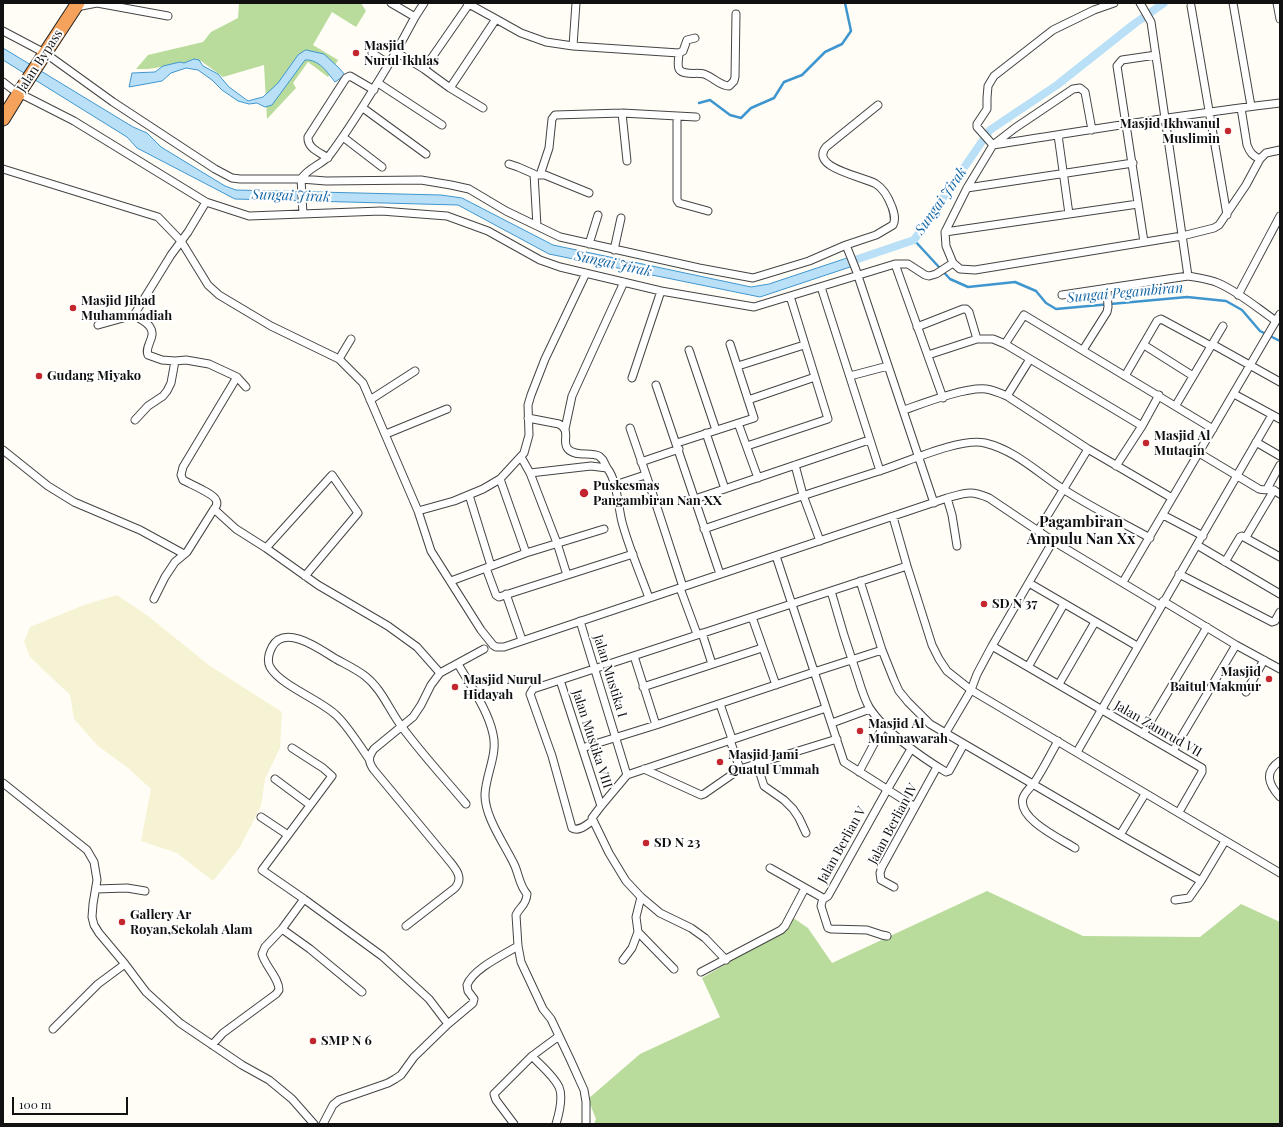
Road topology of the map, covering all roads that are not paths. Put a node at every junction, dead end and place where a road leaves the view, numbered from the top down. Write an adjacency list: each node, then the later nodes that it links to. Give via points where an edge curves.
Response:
1 (391, 3): 13 (street)
2 (424, 3): 13 (street)
3 (576, 3): 18 (street)
4 (1114, 3): 47 (street, via 1053,30 994,76 988,86 987,109 978,121 977,127)
5 (1233, 3): 32 (street)
6 (1277, 3): 15 (street)
7 (75, 4): 12 (street, via 97,3); 22 (highway, Jalan Bypass)
8 (471, 4): 14 (street); 25 (street)
9 (1141, 5): 23 (street, via 1151,22)
10 (1191, 6): 36 (street)
11 (736, 14): 21 (street, via 735,77 729,86 701,73 681,70)
12 (168, 16)
13 (415, 17): 19 (street)
14 (496, 19): 18 (street, via 521,33 546,42); 28 (street)
15 (1280, 19)
16 (3, 31): 22 (street)
17 (695, 38): 21 (street, via 687,40 683,51)
18 (573, 46): 21 (street)
19 (396, 52): 24 (street); 25 (street)
20 (372, 53): 24 (street)
21 (679, 53)
22 (40, 54): 26 (highway, Jalan Bypass); 59 (street, via 225,175 240,179)
23 (1156, 55): 40 (street); 42 (street, via 1122,60 1117,66)
24 (389, 64): 27 (street)
25 (424, 69): 28 (street)
26 (15, 86): 29 (highway, Jalan Bypass); 41 (highway, Jalan Bypass); 62 (street)
27 (376, 87): 33 (street); 43 (street); 50 (street, via 350,76 346,78 308,137 309,146)
28 (450, 88): 34 (street)
29 (3, 103)
30 (1280, 103): 32 (street)
31 (878, 104): 77 (street, via 823,151 825,162 836,170 872,182 881,188 890,202 894,215 893,225 886,230)
32 (1251, 106): 35 (street)
33 (363, 108): 46 (street); 49 (street)
34 (483, 108)
35 (1241, 108): 36 (street); 51 (street, via 1249,151)
36 (1209, 111): 40 (street); 67 (street)
37 (622, 113): 38 (street); 52 (street); 58 (street, via 555,115 552,119 549,148)
38 (677, 116): 39 (street); 65 (street, via 677,200 679,203)
39 (696, 117)
40 (1165, 117): 42 (street); 73 (street)
41 (3, 119)
42 (1126, 123): 44 (street); 54 (street)
43 (442, 125)
44 (1092, 130): 45 (street); 47 (street, via 1086,92 1076,88)
45 (1058, 135): 47 (street); 57 (street)
46 (343, 137): 50 (street); 55 (street)
47 (992, 143): 60 (street)
48 (1280, 150): 51 (street, via 1266,153)
49 (426, 154)
50 (328, 158): 59 (street, via 306,172)
51 (1260, 159): 67 (street)
52 (628, 161)
53 (509, 164): 58 (street)
54 (1133, 164): 57 (street); 63 (street)
55 (382, 167)
56 (3, 169): 74 (street, via 158,217)
57 (1064, 174): 60 (street); 66 (street)
58 (537, 175): 61 (street, via 545,175); 71 (street)
59 (302, 182): 64 (street); 71 (street, via 421,180 451,184 469,189)
60 (967, 188): 72 (street)
61 (589, 193)
62 (206, 202): 64 (street, via 249,216); 74 (street)
63 (1138, 204): 66 (street); 75 (street)
64 (302, 211): 82 (street, via 381,211 447,216 488,231 540,260)
65 (708, 211)
66 (1068, 214): 72 (street)
67 (1227, 214): 73 (street, via 1220,225 1214,228)
68 (598, 215): 76 (street)
69 (1280, 216): 89 (street)
70 (621, 218): 78 (street)
71 (537, 226): 76 (street, via 560,238)
72 (946, 232): 80 (street, via 946,246)
73 (1182, 236): 75 (street); 83 (street)
74 (181, 240): 92 (street); 107 (street, via 208,285 219,295 271,326)
75 (1144, 242): 80 (street, via 975,270 960,269)
76 (589, 244): 78 (street)
77 (846, 245): 78 (street, via 809,261 753,278); 81 (street)
78 (614, 250)
79 (895, 264): 80 (street, via 908,264 929,276); 81 (street); 96 (street)
80 (951, 264)
81 (857, 273): 85 (street); 112 (street)
82 (586, 274): 84 (street); 133 (street, via 542,364 528,405)
83 (1188, 276): 86 (street); 89 (street, via 1206,279)
84 (624, 282): 87 (street); 139 (street, via 572,396)
85 (821, 287): 90 (street); 114 (street)
86 (1107, 288): 88 (street); 105 (street, via 1108,307)
87 (661, 291): 90 (street, via 754,307); 119 (street)
88 (1062, 295)
89 (1238, 295): 93 (street)
90 (790, 296): 101 (street)
91 (1280, 314): 93 (street)
92 (134, 315): 94 (street); 109 (street, via 148,325 152,333 147,354 162,360)
93 (1275, 322): 110 (street)
94 (98, 325)
95 (1223, 326): 103 (street)
96 (917, 327): 98 (street, via 966,309); 106 (street)
97 (351, 339): 107 (street)
98 (977, 339): 100 (street, via 993,339); 106 (street)
99 (730, 344): 111 (street)
100 (1005, 344): 105 (street, via 1024,315); 108 (street)
101 (804, 345): 111 (street); 118 (street)
102 (1144, 345): 103 (street, via 1157,321 1161,319); 115 (street); 116 (street)
103 (1212, 345): 110 (street); 116 (street)
104 (689, 350): 141 (street)
105 (1083, 350): 115 (street)
106 (928, 355): 126 (street)
107 (339, 358): 127 (street, via 363,383)
108 (1030, 359): 124 (street); 137 (street)
109 (175, 361): 117 (street, via 209,364); 135 (street, via 168,391 148,406)
110 (1251, 365): 120 (street); 123 (street)
111 (738, 366): 128 (street)
112 (888, 366): 114 (street); 131 (street)
113 (415, 371): 127 (street)
114 (850, 376): 144 (street)
115 (1125, 376): 125 (street)
116 (1193, 376): 129 (street)
117 (238, 377): 122 (street); 175 (street, via 181,470 184,480 216,500 217,506)
118 (814, 377): 128 (street); 147 (street, via 828,419)
119 (632, 378)
120 (1280, 382)
121 (656, 385): 146 (street)
122 (246, 387)
123 (1234, 394): 132 (street); 140 (street)
124 (1007, 396): 126 (street, via 992,390 977,389); 148 (street)
125 (1159, 396): 129 (street); 137 (street)
126 (942, 398): 131 (street)
127 (370, 400): 143 (street)
128 (748, 400): 136 (street, via 754,418)
129 (1176, 405): 140 (street)
130 (447, 409): 143 (street)
131 (904, 410): 153 (street)
132 (1272, 415): 134 (street); 145 (street)
133 (528, 418): 139 (street, via 559,424); 152 (street, via 530,435)
134 (1280, 419)
135 (136, 420)
136 (738, 423): 141 (street); 147 (street)
137 (1142, 426): 156 (street)
138 (630, 428): 154 (street)
139 (565, 429): 158 (street, via 568,450 599,456)
140 (1213, 429): 150 (street)
141 (716, 430): 142 (street)
142 (706, 433): 146 (street); 166 (street)
143 (386, 434): 176 (street)
144 (869, 440): 155 (street); 159 (street)
145 (1256, 442): 151 (street); 162 (street)
146 (678, 446): 154 (street); 173 (street)
147 (747, 446): 163 (street)
148 (1088, 449): 156 (street); 167 (street)
149 (3, 450): 193 (street, via 48,486 74,502 140,530)
150 (1199, 453): 162 (street); 172 (street)
151 (1280, 456)
152 (521, 457): 160 (street); 164 (street)
153 (920, 457): 159 (street); 167 (street, via 964,442 984,442 1030,465); 174 (street)
154 (641, 462): 161 (street)
155 (795, 465): 163 (street); 170 (street)
156 (1116, 466): 172 (street)
157 (1280, 466): 168 (street)
158 (607, 468): 160 (street, via 591,466); 165 (street)
159 (880, 471): 170 (street)
160 (530, 474): 187 (street)
161 (645, 475): 165 (street); 207 (street, via 654,495)
162 (1238, 475): 168 (street, via 1259,489); 182 (street)
163 (758, 478): 166 (street)
164 (500, 479): 169 (street); 191 (street)
165 (615, 485): 194 (street, via 622,522)
166 (725, 489): 173 (street)
167 (1063, 489): 181 (street); 184 (street)
168 (1274, 491): 183 (street)
169 (469, 495): 176 (street); 198 (street)
170 (804, 495): 180 (street); 185 (street)
171 (947, 498): 174 (street); 181 (street, via 970,492 979,494); 189 (street)
172 (1172, 498): 177 (street)
173 (695, 499): 180 (street)
174 (934, 502): 178 (street)
175 (214, 509): 190 (street, via 236,529); 193 (street, via 188,552)
176 (418, 512): 203 (street, via 430,551)
177 (1163, 516): 182 (street); 184 (street)
178 (893, 517): 185 (street); 197 (street)
179 (604, 529): 187 (street)
180 (704, 529): 199 (street)
181 (1038, 531): 186 (street)
182 (1203, 536): 188 (street)
183 (1246, 537): 192 (street); 196 (street, via 1240,537)
184 (1150, 538): 205 (street)
185 (820, 541): 195 (street)
186 (1053, 541): 205 (street); 206 (street)
187 (557, 543): 191 (street); 201 (street)
188 (1197, 545): 196 (street); 200 (street)
189 (957, 546)
190 (266, 548): 202 (street); 202 (street, via 332,475 358,513)
191 (526, 553): 198 (street)
192 (1279, 553)
193 (184, 554): 211 (street, via 175,562)
194 (633, 554): 201 (street); 212 (street)
195 (776, 556): 199 (street); 213 (street)
196 (1225, 562): 210 (street)
197 (907, 566): 204 (street); 243 (street, via 938,660 947,671)
198 (488, 567): 203 (street); 209 (street, via 497,597)
199 (720, 574): 207 (street)
200 (1179, 574): 215 (street); 216 (street, via 1272,622)
201 (567, 575): 209 (street)
202 (305, 576): 238 (street, via 388,626 417,647)
203 (451, 581): 226 (street, via 481,630)
204 (860, 581): 208 (street); 228 (street)
205 (1123, 582): 215 (street)
206 (1029, 583): 214 (street); 224 (street)
207 (681, 588): 212 (street); 221 (street)
208 (831, 590): 213 (street); 230 (street)
209 (506, 594): 222 (street)
210 (1280, 594)
211 (154, 598)
212 (649, 598): 218 (street)
213 (791, 603): 217 (street); 237 (street)
214 (1064, 604): 219 (street); 234 (street)
215 (1162, 604): 220 (street); 225 (street)
216 (1280, 612)
217 (752, 617): 221 (street); 227 (street)
218 (580, 621): 222 (street); 235 (street, Jalan Mustika I)
219 (1095, 622): 225 (street); 240 (street)
220 (1207, 627): 223 (street); 254 (street)
221 (699, 634): 229 (street); 233 (street)
222 (522, 640): 226 (street, via 504,647)
223 (1236, 645): 231 (street); 263 (street)
224 (992, 646): 234 (street, Jalan Zamrud VII); 243 (street)
225 (1137, 646): 248 (street)
226 (488, 647): 232 (street)
227 (762, 648): 233 (street); 241 (street)
228 (882, 650): 230 (street); 253 (street, via 899,691 930,724)
229 (634, 656): 235 (street); 242 (street)
230 (851, 660): 237 (street); 247 (street)
231 (1264, 660): 236 (street); 244 (street)
232 (458, 664): 238 (street); 306 (street, via 485,712 494,735 494,752 485,795 497,832 527,894 524,906 516,915)
233 (712, 664): 242 (street)
234 (1028, 667): 240 (street, Jalan Zamrud VII)
235 (595, 668): 239 (street); 255 (street, Jalan Mustika I)
236 (1280, 669)
237 (814, 672): 241 (street); 246 (street)
238 (440, 673): 252 (street, via 417,711)
239 (560, 680): 261 (street, Jalan Mustika VIII); 285 (street, via 535,688 530,694 552,756 572,828 580,829)
240 (1059, 684): 248 (street, Jalan Zamrud VII)
241 (776, 685): 245 (street)
242 (643, 687): 250 (street)
243 (971, 690): 253 (street); 258 (street)
244 (1246, 692)
245 (720, 704): 250 (street); 257 (street)
246 (826, 708): 249 (street); 257 (street)
247 (870, 709): 249 (street); 251 (street)
248 (1101, 709): 254 (street, Jalan Zamrud VII); 264 (street)
249 (832, 723): 256 (street)
250 (656, 725): 255 (street)
251 (884, 725): 262 (street); 271 (street)
252 (401, 727): 265 (street, via 374,749); 265 (street, via 380,692 364,675 298,639 284,637 273,645 269,665 274,673 337,716); 279 (street)
253 (945, 734): 259 (street)
254 (1144, 734): 263 (street, Jalan Zamrud VII)
255 (616, 737): 261 (street); 272 (street, Jalan Mustika I)
256 (837, 739): 267 (street); 271 (street, via 844,762)
257 (731, 740): 269 (street); 270 (street)
258 (1058, 741): 264 (street); 275 (street)
259 (964, 744): 268 (street, via 949,771); 275 (street)
260 (292, 748): 280 (street, via 332,776)
261 (582, 748): 281 (street, Jalan Mustika VIII)
262 (911, 749): 268 (street); 276 (street, Jalan Berlian V)
263 (1174, 751): 283 (street, Jalan Zamrud VII, via 1202,768)
264 (1077, 752): 277 (street)
265 (369, 759): 302 (street, via 374,770 447,858 460,878 455,888)
266 (1280, 761): 278 (street, via 1269,773 1273,788)
267 (757, 764): 270 (street); 286 (street, via 764,786 793,809)
268 (937, 767): 282 (street, Jalan Berlian IV)
269 (644, 769): 270 (street, via 701,795); 272 (street)
270 (740, 769)
271 (859, 772): 276 (street)
272 (627, 775): 281 (street)
273 (275, 779): 280 (street)
274 (3, 783): 296 (street, via 87,850 94,862)
275 (1034, 784): 288 (street); 290 (street, via 1025,793 1024,808 1035,824)
276 (887, 790): 282 (street); 299 (street, Jalan Berlian V, via 828,896)
277 (1145, 794): 283 (street); 288 (street)
278 (1280, 797)
279 (466, 804)
280 (310, 805): 287 (street)
281 (600, 806): 285 (street)
282 (915, 807): 294 (street, Jalan Berlian IV, via 880,873 881,880)
283 (1179, 812): 289 (street)
284 (261, 817): 287 (street)
285 (592, 821): 298 (street, via 626,881)
286 (806, 833)
287 (288, 835): 300 (street, via 262,870)
288 (1120, 836): 293 (street)
289 (1225, 841): 292 (street); 293 (street)
290 (1075, 848)
291 (770, 868): 295 (street, Jalan Berlian V)
292 (1280, 873)
293 (1201, 881): 301 (street, via 1189,898)
294 (894, 887)
295 (805, 888): 299 (street, Jalan Berlian V); 308 (street, via 781,930)
296 (96, 889): 297 (street, via 127,888); 309 (street, via 92,917 94,925)
297 (145, 891)
298 (641, 897): 304 (street, via 636,917); 308 (street, via 660,913 705,938)
299 (823, 898): 305 (street, via 821,906 828,928 867,930)
300 (304, 899): 303 (street); 313 (street, via 382,956 429,999)
301 (1175, 900)
302 (406, 926)
303 (282, 929): 312 (street); 316 (street, via 265,947 262,954 279,990)
304 (638, 932): 307 (street, via 632,948); 310 (street)
305 (887, 936)
306 (518, 946): 313 (street, via 472,976 466,985 474,999 473,1003); 315 (street, via 522,962 543,1009)
307 (623, 960)
308 (726, 960): 311 (street)
309 (125, 964): 314 (street, via 98,984); 316 (street, via 160,1006)
310 (674, 969)
311 (701, 972)
312 (362, 992)
313 (448, 1024): 319 (street, via 414,1057 401,1075 388,1083 339,1100 332,1105)
314 (53, 1029)
315 (559, 1036): 317 (street); 322 (street, via 584,1090)
316 (212, 1045): 318 (street, via 269,1080 292,1099)
317 (532, 1056): 320 (street, via 494,1094); 321 (street, via 560,1088)
318 (314, 1124)
319 (323, 1124)
320 (514, 1124)
321 (556, 1124)
322 (586, 1124)

